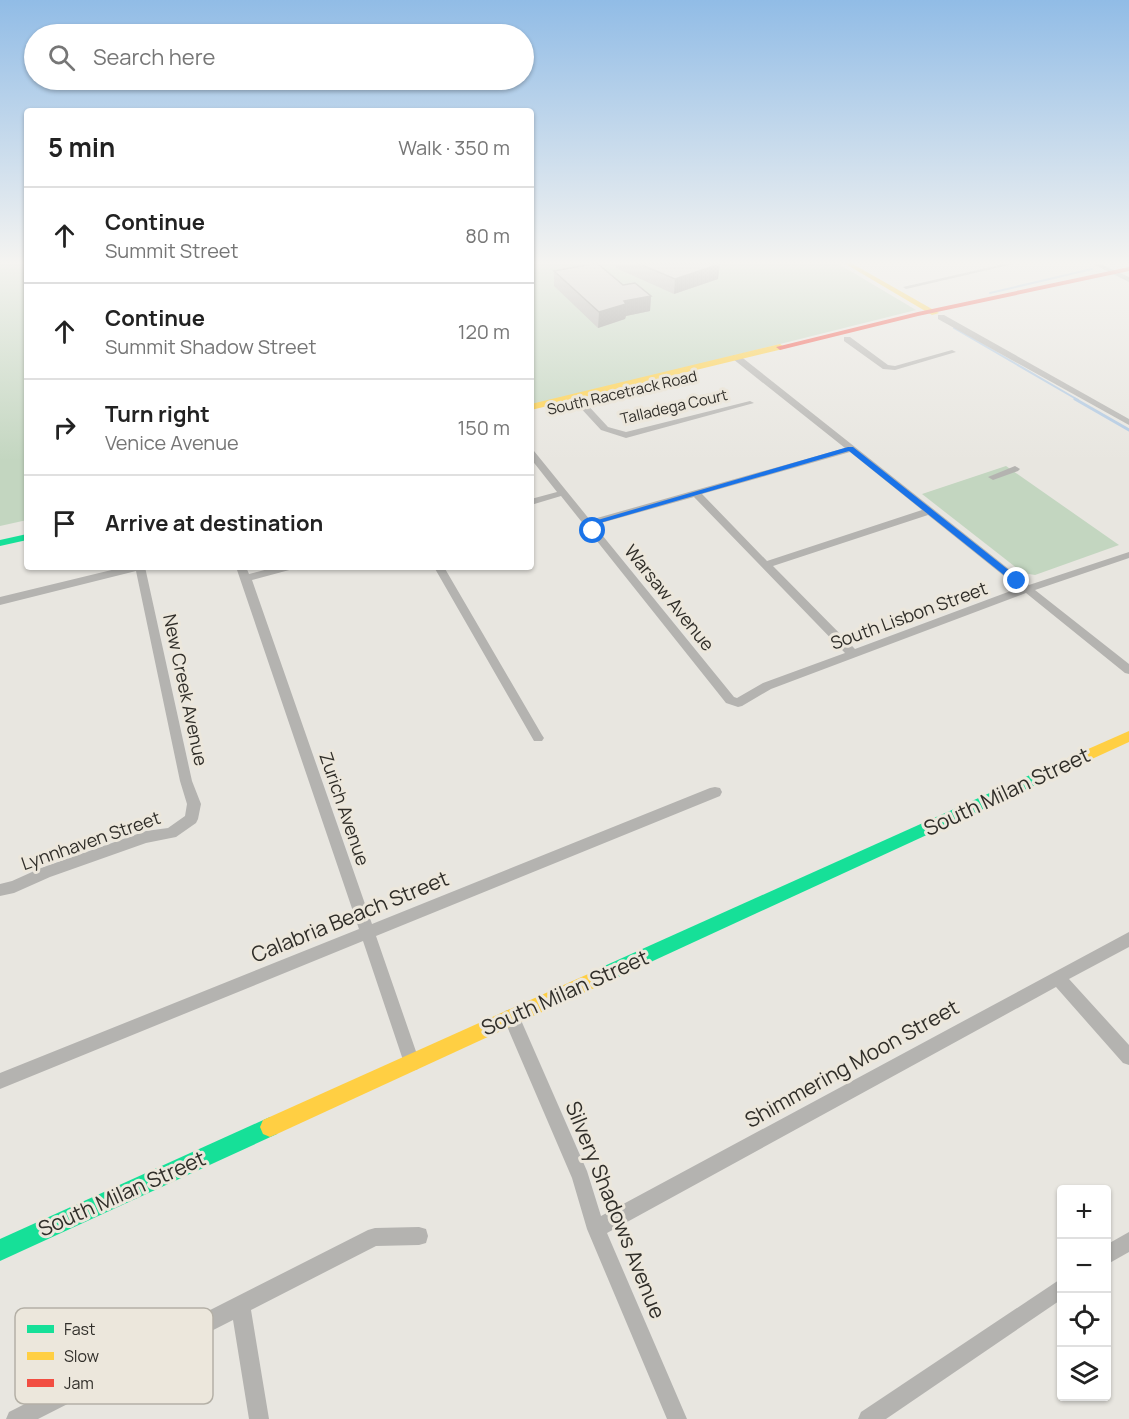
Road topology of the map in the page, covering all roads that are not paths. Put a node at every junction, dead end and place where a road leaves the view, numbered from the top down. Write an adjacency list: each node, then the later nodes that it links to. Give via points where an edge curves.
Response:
1 (874, 329): 7 (main road, South Racetrack Road)
2 (883, 329): 5 (main road, South Racetrack Road)
3 (970, 329): 12 (street)
4 (972, 329): 12 (street, via 1078,386)
5 (847, 339): 6 (street, via 886,367); 7 (main road, South Racetrack Road)
6 (952, 352)
7 (740, 361): 8 (main road, South Racetrack Road); 10 (main road, South Racetrack Road); 14 (street)
8 (580, 402): 9 (street, Talladega Court, via 604,430 626,435); 11 (main road, South Racetrack Road)
9 (750, 403)
10 (534, 406)
11 (534, 413)
12 (1120, 417): 13 (street)
13 (1129, 422)
14 (851, 449): 19 (street); 21 (street)
15 (534, 457): 18 (street, Warsaw Avenue)
16 (1015, 469): 17 (street)
17 (993, 477)
18 (563, 493): 20 (street); 22 (street, Warsaw Avenue)
19 (694, 493): 22 (street); 28 (street)
20 (534, 501)
21 (929, 512): 28 (street); 34 (street)
22 (588, 524): 38 (street, Warsaw Avenue, via 730,700)
23 (24, 527): 24 (main road)
24 (0, 532)
25 (24, 538): 26 (main road)
26 (0, 543)
27 (1129, 555): 34 (street, South Lisbon Street)
28 (765, 565): 36 (street)
29 (127, 570): 35 (street)
30 (140, 570): 42 (street, New Creek Avenue, via 194,804)
31 (266, 570): 33 (street)
32 (441, 570): 40 (street)
33 (243, 573): 44 (street, Zurich Avenue)
34 (1027, 589): 36 (street, South Lisbon Street); 37 (street)
35 (0, 601)
36 (853, 654): 38 (street, South Lisbon Street, via 767,686)
37 (1129, 670)
38 (738, 703)
39 (1129, 736): 47 (main road, South Milan Street)
40 (538, 738)
41 (715, 792): 44 (street, Calabria Beach Street)
42 (191, 819): 43 (street, Lynnhaven Street, via 171,833 146,837)
43 (0, 890)
44 (367, 933): 49 (street, Zurich Avenue); 50 (street, Calabria Beach Street)
45 (1129, 939): 46 (street, Shimmering Moon Street)
46 (1058, 978): 48 (street); 51 (street, Shimmering Moon Street)
47 (511, 1017): 49 (main road, South Milan Street); 51 (street, Silvery Shadows Avenue, via 581,1177)
48 (1129, 1057)
49 (412, 1063): 54 (main road, South Milan Street)
50 (0, 1081)
51 (596, 1229): 62 (street, Silvery Shadows Avenue)
52 (419, 1236): 57 (street, via 375,1237)
53 (1129, 1241): 55 (street)
54 (0, 1250)
55 (1111, 1253)
56 (1057, 1290): 63 (street)
57 (240, 1305): 58 (street); 61 (street)
58 (213, 1319)
59 (45, 1404): 60 (street)
60 (16, 1419)
61 (259, 1419)
62 (677, 1419)
63 (868, 1419)

